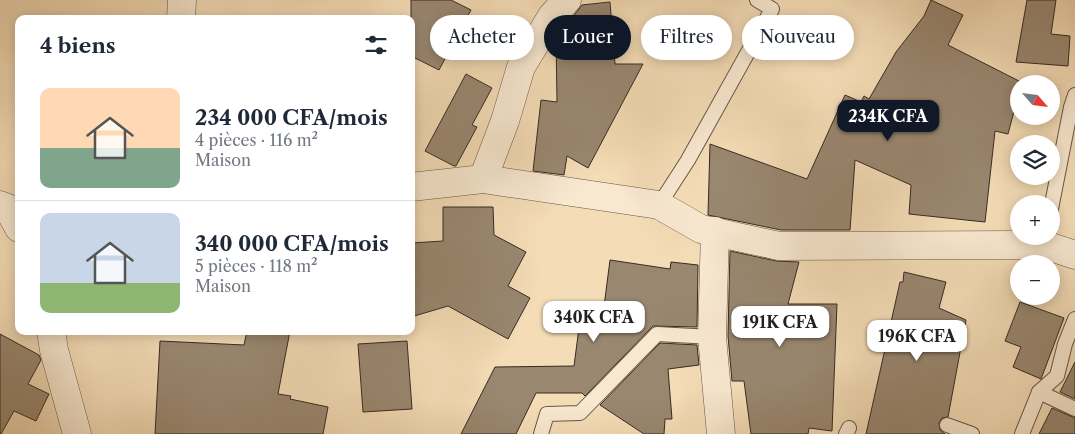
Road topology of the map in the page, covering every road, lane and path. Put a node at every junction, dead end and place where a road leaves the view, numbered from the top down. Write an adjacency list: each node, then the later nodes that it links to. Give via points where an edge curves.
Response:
1 (182, 0): 4 (street)
2 (567, 0): 6 (street, via 552,16 521,67)
3 (757, 0): 9 (lane, via 772,10 688,160)
4 (181, 15)
5 (1075, 94): 8 (lane)
6 (483, 179): 7 (street); 9 (street)
7 (415, 187)
8 (1054, 195)
9 (659, 204): 10 (street, via 701,229)
10 (715, 231): 11 (street, via 779,246); 16 (street)
11 (1010, 241)
12 (1056, 245): 13 (street)
13 (1075, 255)
14 (1075, 319): 17 (lane, via 1057,376)
15 (52, 335): 20 (street)
16 (712, 337): 21 (lane, via 657,334 580,413 547,414); 22 (street)
17 (1039, 392): 18 (lane); 24 (lane)
18 (1075, 409)
19 (947, 425): 23 (lane)
20 (77, 434)
21 (541, 434)
22 (721, 434)
23 (972, 434)
24 (1022, 434)

